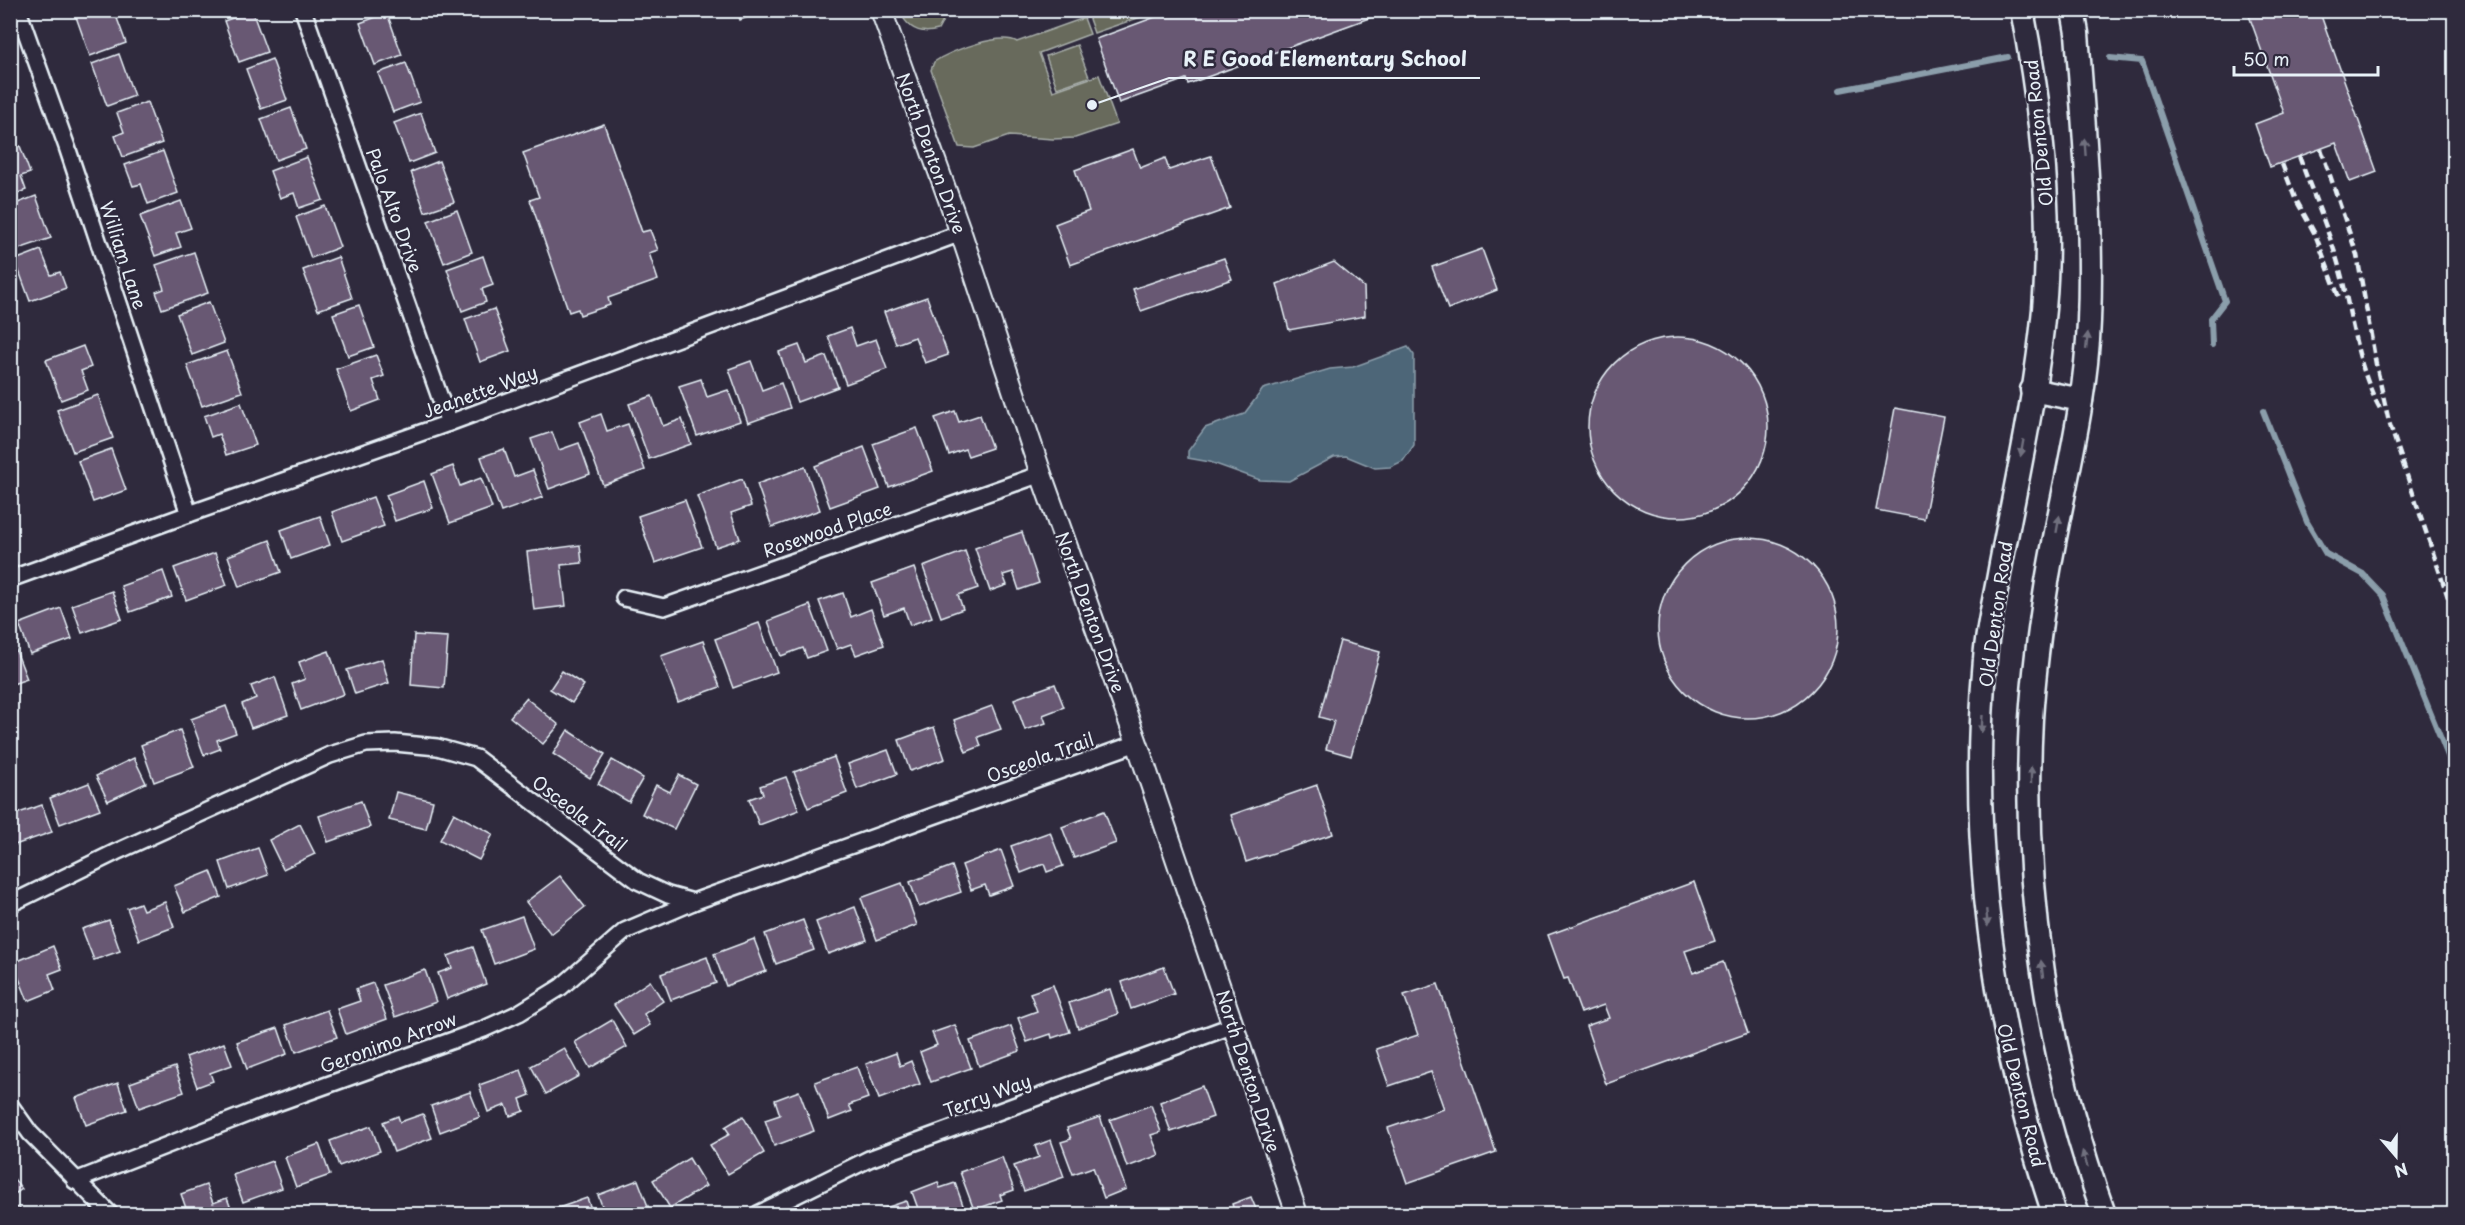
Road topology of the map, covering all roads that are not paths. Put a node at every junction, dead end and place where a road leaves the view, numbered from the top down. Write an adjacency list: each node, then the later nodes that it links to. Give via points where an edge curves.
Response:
1 (18, 10): 11 (street, William Lane)
2 (303, 10): 9 (street, Palo Alto Drive)
3 (882, 10): 6 (street, North Denton Drive)
4 (2022, 10): 7 (main road, Old Denton Road, via 2032,64 2047,221 2044,308)
5 (2073, 10): 8 (main road, one-way to 5, via 2089,322 2089,193)
6 (961, 233): 9 (street, Jeanette Way); 10 (street, North Denton Drive)
7 (2032, 390): 8 (main road); 23 (main road, Old Denton Road, one-way to 23, via 1985,657 1978,795 1987,923 2003,1025 2021,1105)
8 (2081, 400): 24 (main road, one-way to 8, via 2058,1057 2033,898 2032,707 2047,582)
9 (449, 423): 11 (street, Jeanette Way)
10 (1041, 474): 13 (street, Rosewood Place, via 664,607); 14 (street, North Denton Drive)
11 (189, 513): 12 (street, Jeanette Way)
12 (10, 579)
13 (624, 598)
14 (1137, 743): 15 (street, Osceola Trail); 17 (street, North Denton Drive)
15 (693, 902): 16 (street, Osceola Trail, via 638,881 476,758 437,747 395,743 366,744 330,755); 19 (street, Geronimo Arrow, via 625,931 561,987 484,1029 260,1109)
16 (10, 904)
17 (1234, 1025): 21 (street, Terry Way, via 869,1159); 22 (street, North Denton Drive)
18 (10, 1105): 19 (street)
19 (75, 1181): 20 (street)
20 (110, 1215)
21 (758, 1215)
22 (1297, 1215)
23 (2054, 1215)
24 (2104, 1215)

